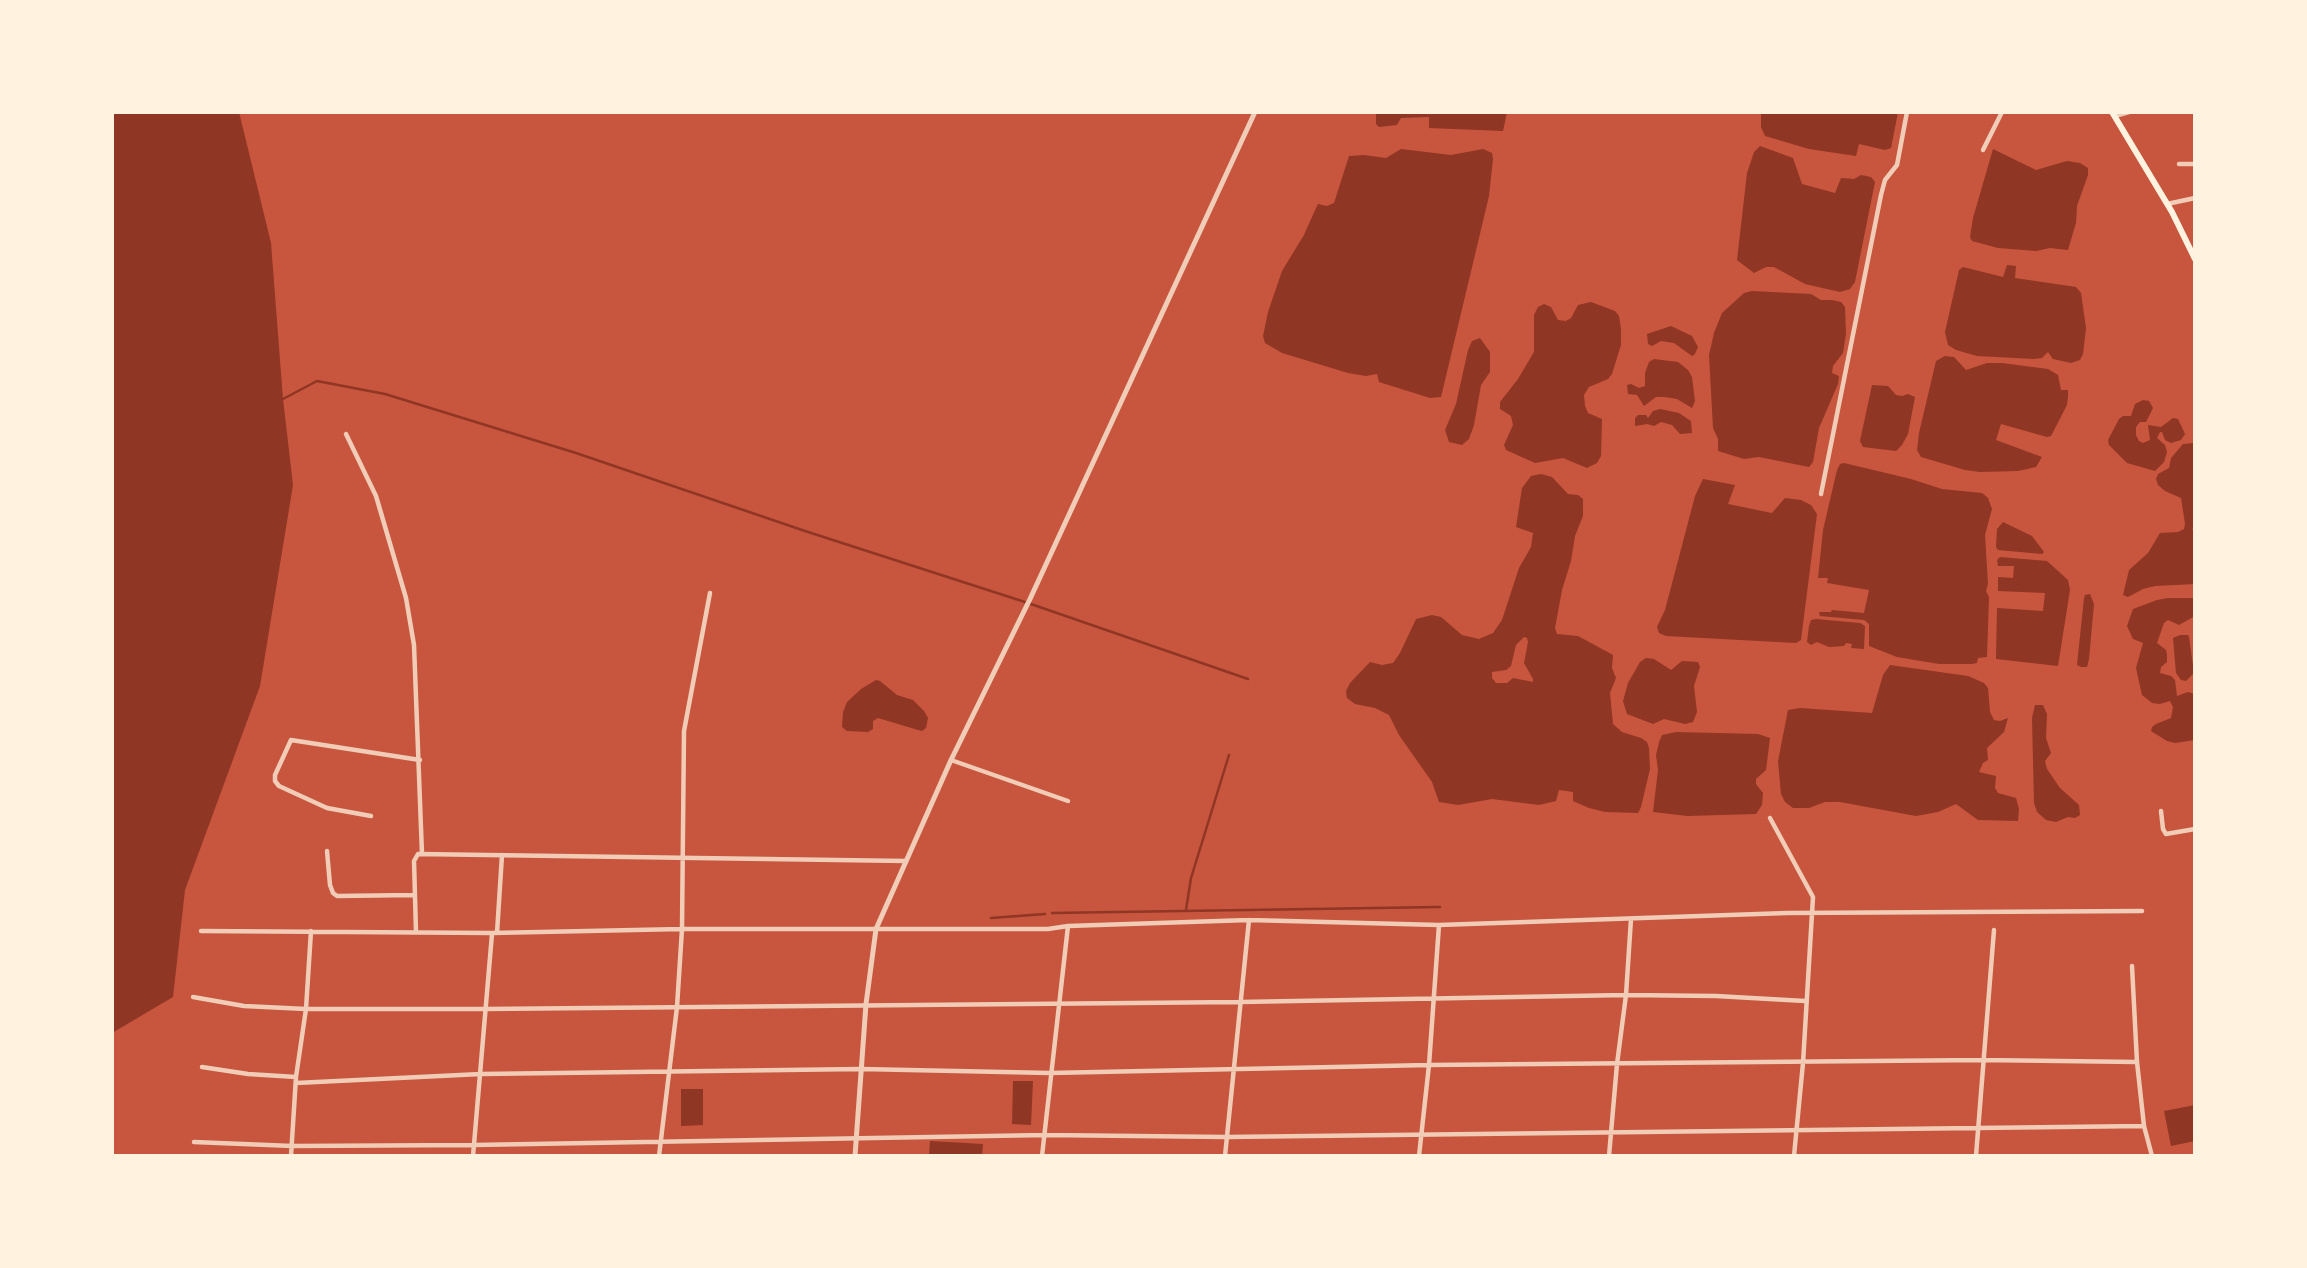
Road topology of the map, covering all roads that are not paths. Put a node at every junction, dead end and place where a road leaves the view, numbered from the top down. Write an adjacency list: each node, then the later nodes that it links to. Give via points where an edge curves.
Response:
1 (1255, 112): 17 (street)
2 (1907, 112): 14 (street, via 1897,165 1885,180 1881,195)
3 (2002, 112): 6 (street)
4 (2129, 112): 5 (street)
5 (2114, 114): 10 (main road)
6 (1983, 150)
7 (2179, 164): 8 (street)
8 (2195, 164)
9 (2195, 198): 10 (street)
10 (2167, 204): 11 (main road)
11 (2191, 243): 12 (main road)
12 (2195, 259)
13 (346, 434): 16 (street, via 376,496 406,598 414,645)
14 (1821, 494)
15 (710, 593): 26 (street, via 684,731)
16 (420, 760): 20 (street, via 291,740 275,775 279,786 327,808); 24 (street)
17 (951, 760): 18 (street); 27 (street)
18 (1068, 801)
19 (2161, 811): 22 (street, via 2166,834)
20 (371, 816)
21 (1769, 818): 30 (street, via 1813,898)
22 (2195, 829)
23 (327, 852): 28 (street, via 330,885 337,896)
24 (422, 854): 25 (street); 28 (street, via 414,861)
25 (502, 855): 26 (street); 41 (street)
26 (683, 857): 27 (street); 35 (street)
27 (906, 861): 36 (street)
28 (415, 895): 40 (street)
29 (2142, 911): 30 (street)
30 (1812, 914): 31 (street); 46 (street)
31 (1631, 919): 33 (street); 43 (street)
32 (1249, 920): 33 (street); 34 (street); 47 (street)
33 (1439, 925): 45 (street)
34 (1068, 926): 36 (street); 48 (street)
35 (682, 929): 36 (street); 41 (street); 50 (street)
36 (876, 929): 49 (street)
37 (1994, 929): 53 (street)
38 (201, 931): 39 (street)
39 (310, 931): 40 (street); 51 (street)
40 (416, 932): 41 (street)
41 (494, 933): 52 (street)
42 (2132, 966): 54 (street)
43 (1626, 995): 45 (street); 46 (street); 56 (street)
44 (192, 997): 51 (street, via 244,1006)
45 (1433, 998): 47 (street); 57 (street)
46 (1805, 1001): 55 (street)
47 (1240, 1002): 48 (street); 60 (street)
48 (1058, 1003): 49 (street); 62 (street)
49 (866, 1004): 50 (street); 59 (street)
50 (677, 1007): 52 (street); 61 (street)
51 (306, 1009): 52 (street); 64 (street)
52 (485, 1009): 63 (street)
53 (1982, 1060): 54 (street); 55 (street); 66 (street)
54 (2137, 1062): 65 (street)
55 (1803, 1063): 56 (street); 67 (street)
56 (1617, 1064): 57 (street); 69 (street)
57 (1429, 1065): 60 (street); 68 (street)
58 (202, 1067): 64 (street)
59 (862, 1069): 61 (street); 62 (street); 72 (street)
60 (1233, 1070): 62 (street); 71 (street)
61 (668, 1072): 63 (street); 74 (street)
62 (1050, 1073): 70 (street)
63 (481, 1074): 64 (street); 75 (street)
64 (296, 1080): 76 (street)
65 (2144, 1126): 66 (street); 87 (street)
66 (1979, 1127): 67 (street); 86 (street)
67 (1797, 1129): 69 (street); 85 (street)
68 (1421, 1133): 69 (street); 71 (street); 83 (street)
69 (1612, 1133): 84 (street)
70 (1045, 1135): 71 (street); 72 (street); 81 (street)
71 (1226, 1136): 82 (street)
72 (857, 1138): 74 (street); 80 (street)
73 (194, 1142): 76 (street)
74 (661, 1143): 75 (street); 79 (street)
75 (474, 1145): 76 (street); 78 (street)
76 (292, 1146): 77 (street)
77 (290, 1156)
78 (473, 1156)
79 (659, 1156)
80 (855, 1156)
81 (1042, 1156)
82 (1225, 1156)
83 (1419, 1156)
84 (1609, 1156)
85 (1794, 1156)
86 (1976, 1156)
87 (2152, 1156)

